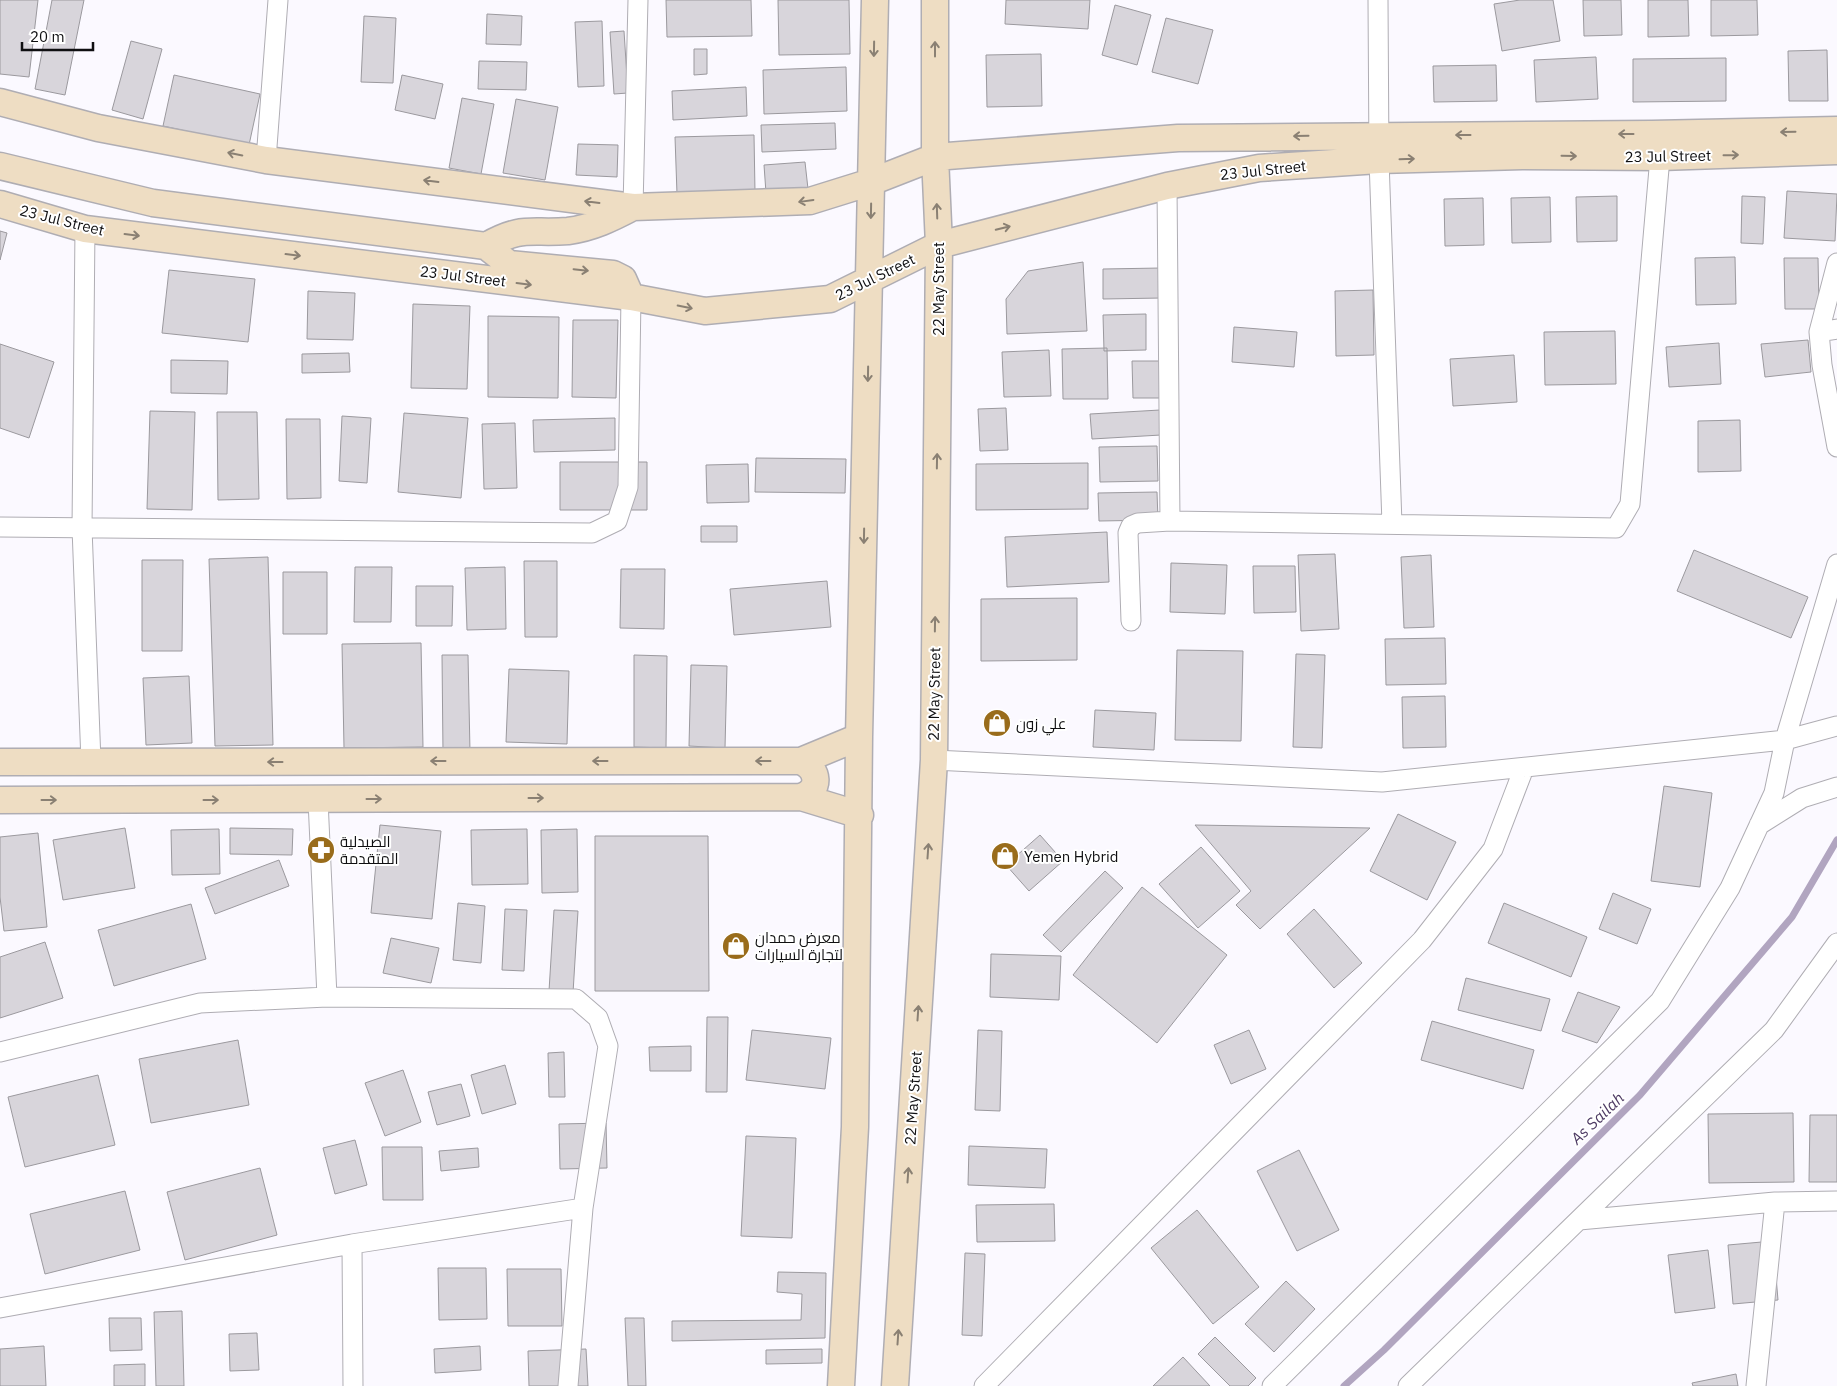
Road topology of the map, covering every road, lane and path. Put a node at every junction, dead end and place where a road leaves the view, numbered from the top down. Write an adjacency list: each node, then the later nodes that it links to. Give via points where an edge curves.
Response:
1 (278, 0): 12 (street)
2 (638, 0): 17 (street)
3 (875, 0): 14 (street, one-way to 14)
4 (935, 0): 10 (street, 22 May Street, one-way to 4)
5 (1378, 0): 8 (street)
6 (0, 102): 12 (street, 23 Jul Street, one-way to 6, via 98,128)
7 (1837, 130): 8 (street, 23 Jul Street, one-way to 8, via 1652,134)
8 (1380, 148): 10 (street, 23 Jul Street, one-way to 10, via 1178,138); 11 (street, 23 Jul Street, one-way to 11, via 1522,156); 15 (street, 23 Jul Street); 27 (street)
9 (1837, 151): 11 (street, 23 Jul Street, one-way to 9)
10 (935, 157): 14 (street, 23 Jul Street); 19 (street, 22 May Street, one-way to 10)
11 (1660, 157): 27 (street, via 1630,504 1616,528)
12 (266, 160): 17 (street, 23 Jul Street, one-way to 12)
13 (0, 166): 20 (street, via 152,203)
14 (871, 182): 17 (street, 23 Jul Street, one-way to 17, via 810,201); 22 (street, one-way to 22)
15 (1167, 186): 19 (street, 23 Jul Street, one-way to 15); 26 (street)
16 (0, 204): 18 (street, 23 Jul Street)
17 (633, 207): 20 (street, via 599,224 568,231 506,234)
18 (85, 229): 23 (street, 23 Jul Street, one-way to 23); 29 (street)
19 (939, 245): 22 (street, 23 Jul Street); 35 (street, 22 May Street, one-way to 19)
20 (486, 246): 23 (street, one-way to 23, via 510,264 613,274 623,279)
21 (1837, 263): 24 (street)
22 (870, 280): 23 (street, 23 Jul Street, one-way to 22, via 705,311 830,299); 33 (street, one-way to 33)
23 (631, 297): 29 (street, via 628,486 617,521 592,534)
24 (1828, 331): 25 (street, via 1822,365)
25 (1837, 447)
26 (1170, 521): 27 (street); 31 (street, via 1138,523 1131,526 1128,533)
27 (1392, 524)
28 (0, 528): 29 (street)
29 (82, 528): 38 (street)
30 (1837, 564): 34 (street)
31 (1131, 621)
32 (1837, 726): 34 (street)
33 (860, 737): 36 (street); 45 (street)
34 (1785, 740): 39 (street); 46 (street, via 1774,792)
35 (934, 760): 39 (street, via 1382,782); 59 (street, 22 May Street, one-way to 35)
36 (800, 761): 38 (street, one-way to 38); 41 (street, via 814,770 816,779 812,791)
37 (0, 762): 38 (street)
38 (92, 762): 43 (street)
39 (1524, 768): 60 (street, via 1493,849 1422,940)
40 (1837, 787): 46 (street, via 1802,798)
41 (800, 797): 44 (street, one-way to 41); 45 (street)
42 (0, 800): 43 (street, one-way to 43)
43 (92, 800): 44 (street, one-way to 44)
44 (318, 800): 48 (street)
45 (860, 815): 58 (street, via 854,1127)
46 (1759, 825): 61 (street, via 1730,888 1660,1001)
47 (1837, 942): 53 (street, via 1774,1030)
48 (327, 997): 49 (street, via 200,1003); 52 (street, via 576,999 598,1018 608,1046)
49 (0, 1052)
50 (1837, 1201): 51 (street)
51 (1776, 1202): 53 (street); 63 (street)
52 (583, 1208): 54 (street); 57 (street)
53 (1579, 1220): 62 (street)
54 (352, 1244): 55 (street); 56 (street)
55 (0, 1308)
56 (353, 1386)
57 (568, 1386)
58 (841, 1386)
59 (894, 1386)
60 (984, 1386)
61 (1272, 1386)
62 (1408, 1386)
63 (1756, 1386)

